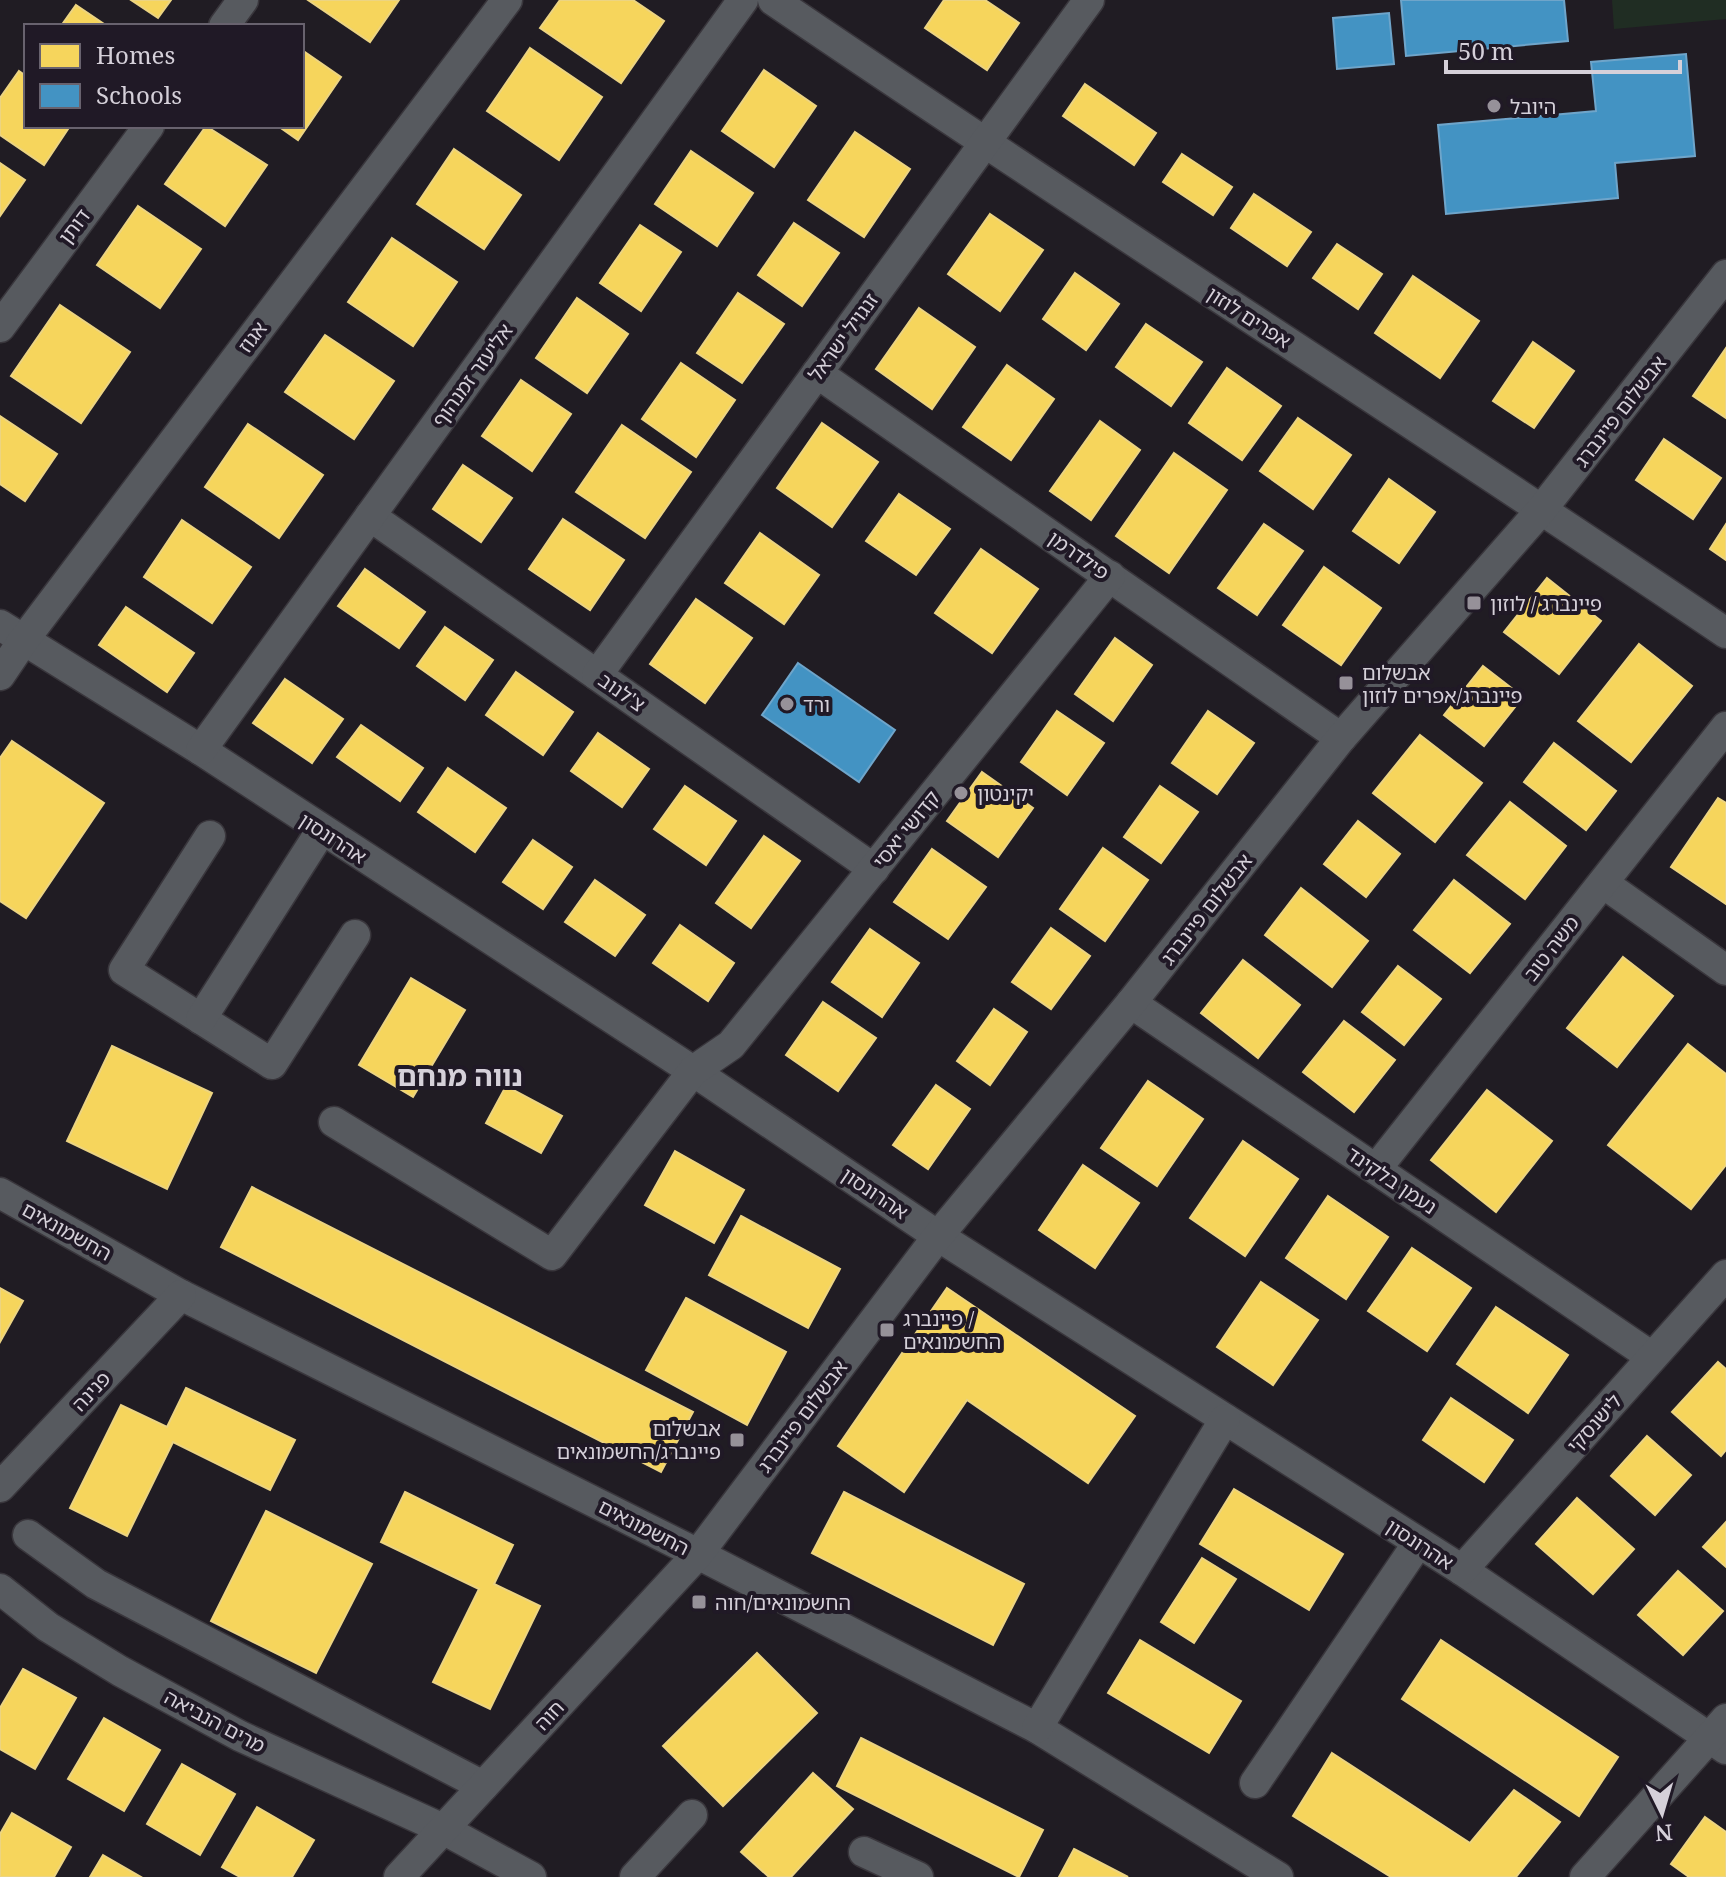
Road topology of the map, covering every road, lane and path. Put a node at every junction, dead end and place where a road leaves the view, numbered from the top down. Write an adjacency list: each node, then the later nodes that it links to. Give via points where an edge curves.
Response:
1 (243, 0): 6 (street)
2 (507, 0): 16 (street, אגוז)
3 (743, 0): 14 (street, אליעזר זמנהוף)
4 (773, 0): 8 (street, אפרים לוזון)
5 (1089, 0): 8 (street, זנגויל ישראל)
6 (225, 24)
7 (147, 128): 10 (street, דותן)
8 (984, 144): 12 (street, זנגויל ישראל); 13 (street, אפרים לוזון)
9 (1723, 286): 13 (street, אבשלום פיינברג)
10 (12, 288): 11 (street, דותן)
11 (0, 327)
12 (817, 373): 15 (street, פילדרמן); 19 (street, זנגויל ישראל)
13 (1542, 509): 17 (street, אפרים לוזון); 21 (street, אבשלום פיינברג)
14 (370, 516): 19 (street, צ'לנוב); 22 (street, אליעזר זמנהוף)
15 (1110, 576): 21 (street, פילדרמן); 25 (street, קדושי יאסי)
16 (12, 633): 18 (street, אגוז); 22 (street, אהרונסון)
17 (1726, 633)
18 (0, 675)
19 (597, 675): 25 (street, צ'לנוב)
20 (1726, 727): 26 (street, משה טוב)
21 (1341, 738): 29 (street, אבשלום פיינברג)
22 (201, 750): 23 (street, אהרונסון)
23 (321, 831): 30 (street); 31 (street, אהרונסון)
24 (210, 836): 30 (street, via 124,970)
25 (874, 869): 31 (street, קדושי יאסי, via 731,1045)
26 (1603, 883): 28 (street); 33 (street, משה טוב)
27 (355, 935): 30 (street, via 272,1064)
28 (1726, 970)
29 (1131, 1003): 33 (street, נעמן בלקינד); 35 (street, אבשלום פיינברג)
30 (201, 1019)
31 (693, 1071): 32 (street, קדושי יאסי, via 552,1255); 35 (street, אהרונסון)
32 (334, 1122)
33 (1376, 1169): 38 (street, נעמן בלקינד)
34 (0, 1193): 37 (street, החשמונאים)
35 (938, 1236): 39 (street, אהרונסון); 43 (street, אבשלום פיינברג)
36 (1726, 1275): 38 (street, לישנסקי)
37 (181, 1295): 40 (street, פנינה); 43 (street, החשמונאים)
38 (1652, 1357): 44 (street, לישנסקי)
39 (1225, 1419): 42 (street, אהרונסון); 46 (street)
40 (0, 1487)
41 (28, 1535): 49 (street, via 96,1584)
42 (1418, 1543): 44 (street, אהרונסון); 48 (street)
43 (698, 1554): 46 (street, החשמונאים); 49 (street, חוה)
44 (1462, 1570): 47 (street, אהרונסון)
45 (0, 1589): 51 (street, מרים הנביאה, via 48,1627 120,1671 240,1736)
46 (1037, 1728): 53 (street, החשמונאים)
47 (1721, 1735): 59 (street)
48 (1255, 1783)
49 (483, 1786): 51 (street, חוה)
50 (692, 1815): 56 (street)
51 (443, 1829): 54 (street, חוה); 55 (street, מרים הנביאה)
52 (864, 1852): 57 (street)
53 (1239, 1867): 58 (street, החשמונאים)
54 (399, 1877)
55 (531, 1877)
56 (635, 1877)
57 (918, 1877)
58 (1278, 1877)
59 (1585, 1877)

